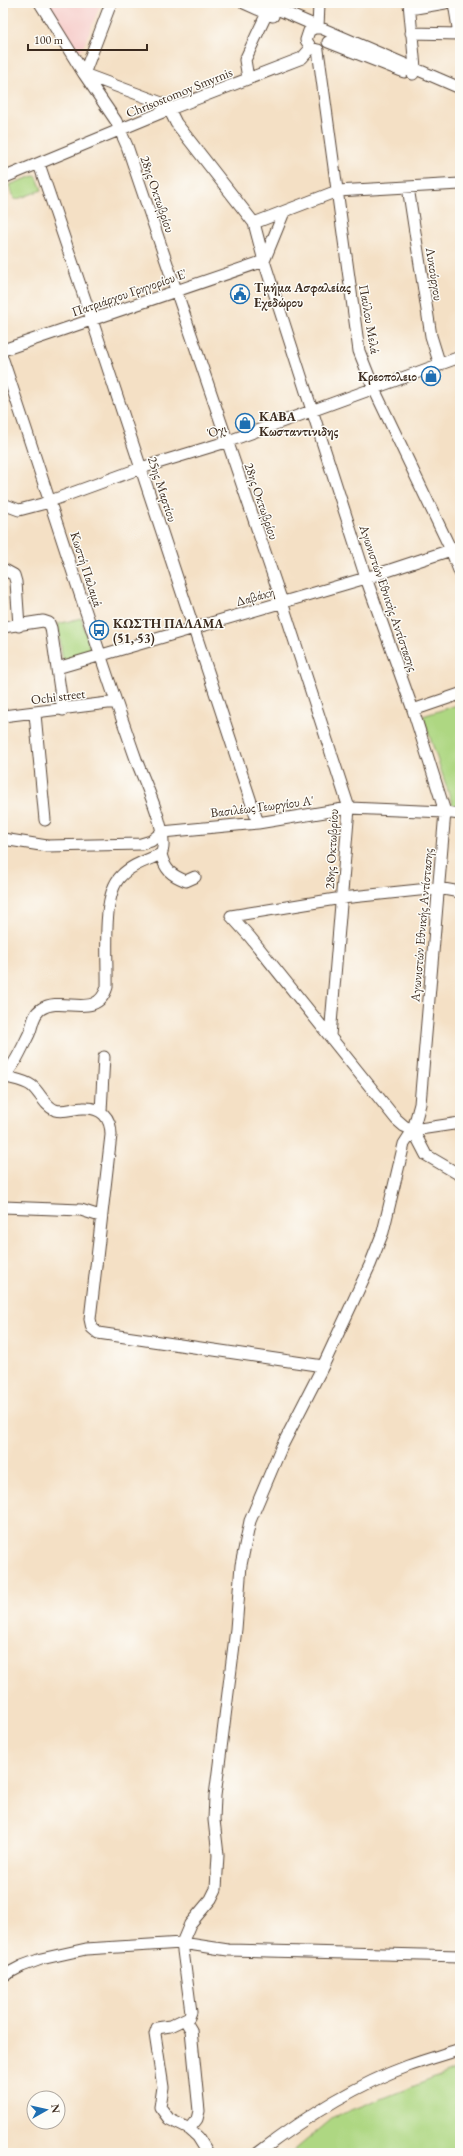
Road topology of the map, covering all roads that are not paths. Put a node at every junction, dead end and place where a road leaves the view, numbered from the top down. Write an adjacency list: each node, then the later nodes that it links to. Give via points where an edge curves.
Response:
1 (40, 3): 15 (street, 28ης Οκτωβρίου)
2 (111, 3): 15 (street)
3 (244, 3): 8 (street)
4 (319, 3): 9 (street)
5 (445, 3): 7 (street)
6 (454, 3): 11 (street)
7 (410, 6): 10 (street)
8 (265, 8): 9 (street); 16 (street, via 245,60)
9 (317, 29): 12 (street, via 328,35); 13 (street, via 306,40); 14 (street)
10 (411, 34): 11 (street); 14 (street)
11 (460, 34)
12 (328, 42): 13 (street, via 324,48); 14 (street)
13 (314, 49): 16 (street, Chrisostomoy Smyrnis, via 302,58); 25 (street, Παύλου Μελά)
14 (413, 72): 17 (street); 18 (street)
15 (84, 74): 19 (street, via 163,103); 20 (street, 28ης Οκτωβρίου)
16 (248, 78): 19 (street, Chrisostomoy Smyrnis)
17 (460, 88)
18 (460, 96)
19 (170, 109): 20 (street, Chrisostomoy Smyrnis); 27 (street, Αγωνιστών Εθνικής Αντίστασης, via 176,123)
20 (120, 131): 21 (street, Chrisostomoy Smyrnis); 29 (street, 28ης Οκτωβρίου)
21 (39, 164): 22 (street, Chrisostomoy Smyrnis); 30 (street, 25ης Μαρτίου)
22 (3, 178)
23 (460, 184): 24 (street)
24 (408, 187): 25 (street); 34 (street, Λυκούργου, via 431,336)
25 (337, 190): 26 (street); 35 (street, Παύλου Μελά, via 358,351)
26 (284, 212): 27 (street); 28 (street)
27 (254, 223): 28 (street, Αγωνιστών Εθνικής Αντίστασης)
28 (264, 261): 29 (street, Πατριάρχου Γρηγορίου Ε'); 36 (street, Αγωνιστών Εθνικής Αντίστασης)
29 (176, 290): 30 (street, Πατριάρχου Γρηγορίου Ε'); 37 (street, 28ης Οκτωβρίου)
30 (92, 320): 31 (street, Πατριάρχου Γρηγορίου Ε'); 38 (street, 25ης Μαρτίου)
31 (3, 350)
32 (460, 357): 34 (street, Όχι)
33 (3, 360): 39 (street, Κωστή Παλαμά)
34 (440, 365): 35 (street, Όχι)
35 (374, 388): 36 (street, Όχι); 41 (street, Παύλου Μελά)
36 (313, 411): 37 (street, Όχι); 44 (street, Αγωνιστών Εθνικής Αντίστασης)
37 (226, 442): 38 (street, Όχι); 45 (street, 28ης Οκτωβρίου)
38 (142, 468): 39 (street, Όχι); 48 (street, 25ης Μαρτίου)
39 (51, 501): 40 (street, Όχι, via 19,510); 49 (street, Κωστή Παλαμά)
40 (3, 504)
41 (456, 548): 43 (street, Παύλου Μελά); 44 (street, Δαβάκη)
42 (3, 569): 46 (street, via 14,576 16,582)
43 (460, 573)
44 (366, 578): 45 (street, Δαβάκη); 54 (street, Αγωνιστών Εθνικής Αντίστασης)
45 (282, 602): 48 (street, Δαβάκη); 57 (street, 28ης Οκτωβρίου)
46 (19, 626): 47 (street); 50 (street, via 43,621 49,623)
47 (3, 627)
48 (195, 628): 49 (street, Δαβάκη); 61 (street, 25ης Μαρτίου)
49 (100, 655): 50 (street, Δαβάκη); 52 (street, Κωστή Παλαμά)
50 (57, 668): 53 (street)
51 (460, 694): 54 (street)
52 (116, 702): 53 (street, Ochi street); 62 (street, Κωστή Παλαμά)
53 (63, 710): 55 (street, Ochi street)
54 (414, 710): 58 (street, Αγωνιστών Εθνικής Αντίστασης)
55 (35, 714): 56 (street, Ochi street); 60 (street)
56 (3, 716)
57 (349, 808): 58 (street, Βασιλέως Γεωργίου Α'); 61 (street, Βασιλέως Γεωργίου Α'); 68 (street, 28ης Οκτωβρίου)
58 (445, 812): 59 (street, Βασιλέως Γεωργίου Α'); 66 (street, Αγωνιστών Εθνικής Αντίστασης)
59 (460, 814)
60 (45, 820)
61 (258, 823): 62 (street, Βασιλέως Γεωργίου Α')
62 (162, 832): 63 (street, via 151,841 141,844 47,846); 64 (street, Κωστή Παλαμά, via 164,850)
63 (3, 840)
64 (161, 854): 65 (street, via 165,867 172,875 186,881); 71 (street, via 128,870 112,889 108,911 105,995 90,1005 53,1006 39,1010 33,1018 29,1033 12,1068)
65 (195, 877)
66 (438, 888): 67 (street); 68 (street); 74 (street, Αγωνιστών Εθνικής Αντίστασης, via 420,1104)
67 (460, 892)
68 (342, 898): 69 (street, 28ης Οκτωβρίου); 69 (street, via 231,916)
69 (330, 1036): 74 (street, via 396,1119)
70 (104, 1057): 72 (street)
71 (3, 1076): 72 (street, via 30,1085 56,1110 83,1108)
72 (101, 1111): 77 (street, via 109,1120 111,1127)
73 (460, 1123): 74 (street)
74 (413, 1130): 75 (street, via 426,1155); 78 (street, Αγωνιστών Εθνικής Αντίστασης, via 404,1144 383,1232)
75 (460, 1175)
76 (3, 1207): 77 (street, via 81,1210)
77 (100, 1216): 78 (street, via 90,1319 98,1333)
78 (322, 1366): 79 (street, Αγωνιστών Εθνικής Αντίστασης, via 281,1448 250,1521 241,1565 236,1629 215,1796 214,1820 218,1855 216,1889 211,1900 190,1924)
79 (182, 1943): 80 (street, via 228,1950); 81 (street, via 86,1949 41,1959); 82 (street, via 191,2012)
80 (460, 1956)
81 (3, 1976)
82 (185, 2020): 84 (street, via 191,2030 199,2106 197,2119); 84 (street, via 157,2028 155,2034 162,2087 160,2107 170,2119)
83 (460, 2049): 86 (street, via 406,2066 365,2086 290,2128)
84 (189, 2129): 85 (street, via 198,2137)
85 (208, 2153)
86 (258, 2153)

